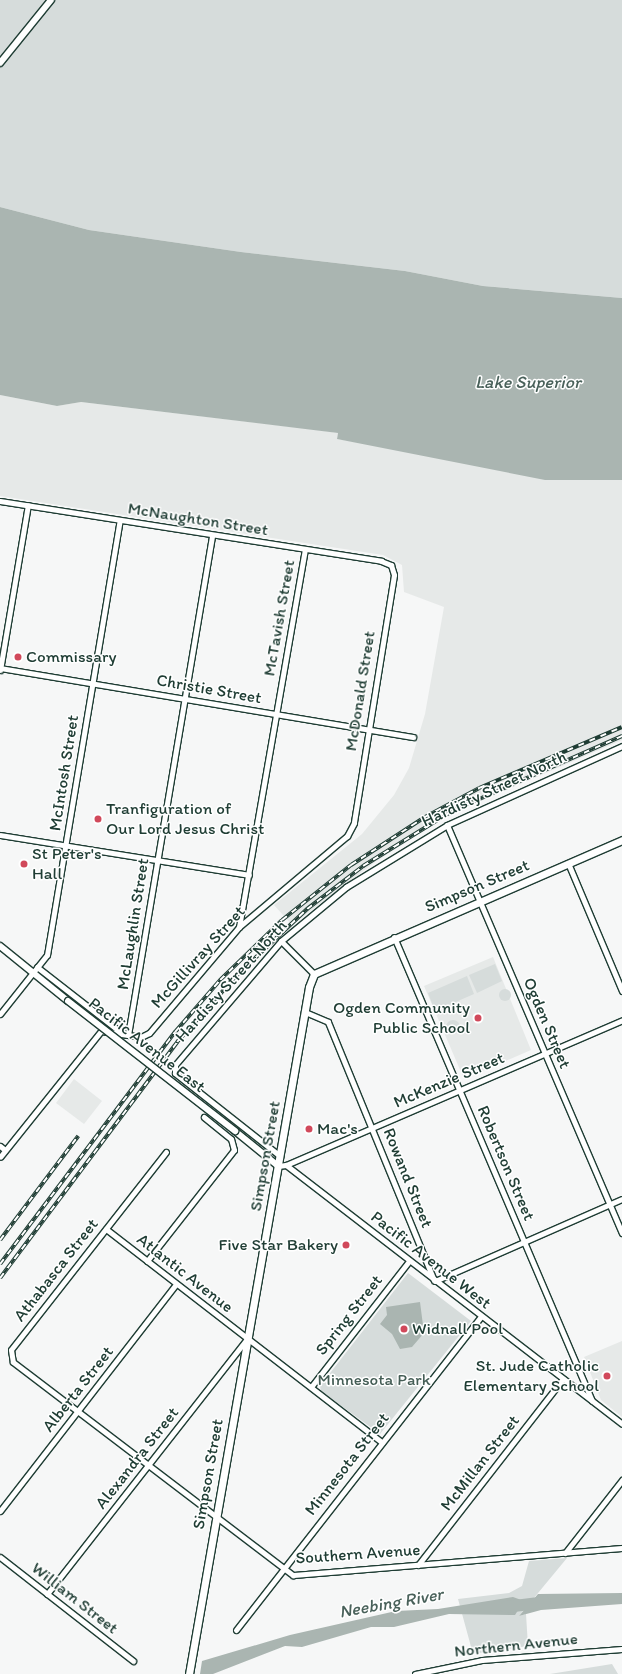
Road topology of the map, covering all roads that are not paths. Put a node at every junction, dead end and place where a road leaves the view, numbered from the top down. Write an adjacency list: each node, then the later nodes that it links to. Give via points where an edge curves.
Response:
1 (51, 0): 2 (street)
2 (0, 63)
3 (0, 501): 4 (street, McNaughton Street)
4 (28, 505): 5 (street, McNaughton Street); 9 (street)
5 (120, 521): 6 (street, McNaughton Street); 11 (street, McIntosh Street)
6 (212, 536): 7 (street, McNaughton Street); 12 (street, McLaughlin Street)
7 (305, 550): 8 (street, McNaughton Street); 13 (street, McTavish Street)
8 (391, 565): 14 (street, McDonald Street, via 393,584)
9 (0, 668): 10 (street); 11 (street, Christie Street)
10 (0, 671)
11 (92, 683): 12 (street, Christie Street); 21 (street, McIntosh Street)
12 (184, 699): 13 (street, Christie Street); 22 (street, McLaughlin Street)
13 (276, 715): 14 (street, Christie Street); 24 (street, McTavish Street)
14 (368, 729): 15 (street, Christie Street); 17 (street, McDonald Street)
15 (413, 736)
16 (621, 749): 18 (street, Hardisty Street North)
17 (354, 823): 26 (street, McGillivray Street, via 347,836)
18 (447, 824): 25 (street, Ogden Street); 28 (street, Hardisty Street North, via 374,868)
19 (0, 835): 21 (street)
20 (622, 840): 23 (main road, Simpson Street)
21 (66, 846): 22 (street); 30 (street, McIntosh Street, via 47,955)
22 (157, 861): 24 (street); 37 (street, McLaughlin Street)
23 (568, 863): 25 (main road, Simpson Street); 33 (street)
24 (249, 875): 26 (street, McTavish Street)
25 (480, 902): 27 (main road, Simpson Street); 38 (street, Ogden Street)
26 (239, 927): 37 (street, McGillivray Street, via 148,1033)
27 (394, 937): 32 (main road, Simpson Street); 39 (street, Robertson Street)
28 (281, 941): 32 (street); 45 (street, Hardisty Street North, via 174,1069)
29 (0, 946): 31 (street, Pacific Avenue East)
30 (37, 967): 31 (street, McIntosh Street); 37 (street)
31 (32, 972): 35 (street, McIntosh Street); 47 (street, Pacific Avenue East, bridge, via 234,1131)
32 (314, 974): 34 (main road, Simpson Street)
33 (622, 991)
34 (305, 1012): 41 (street, Rowand Street, via 328,1022); 45 (main road, Simpson Street)
35 (0, 1014)
36 (622, 1020): 38 (street, McKenzie Street)
37 (126, 1035): 43 (street, via 101,1031)
38 (545, 1054): 39 (street, McKenzie Street); 49 (street, Ogden Street)
39 (460, 1090): 41 (street, McKenzie Street); 52 (street, Robertson Street)
40 (204, 1117): 53 (street, via 231,1138 234,1150)
41 (372, 1128): 47 (street, McKenzie Street); 55 (street, Rowand Street)
42 (0, 1146): 43 (street)
43 (5, 1150): 46 (street)
44 (166, 1152): 50 (street, Athabasca Street)
45 (280, 1156): 47 (main road, Simpson Street)
46 (0, 1157)
47 (282, 1165): 54 (street, Pacific Avenue West); 58 (main road, Simpson Street)
48 (622, 1199): 49 (street)
49 (610, 1205): 51 (street, Ogden Street); 52 (street)
50 (106, 1229): 53 (street, Atlantic Avenue); 62 (street, Athabasca Street, via 10,1352 13,1362)
51 (622, 1233)
52 (524, 1242): 55 (street); 61 (street, Robertson Street)
53 (147, 1261): 56 (street, Atlantic Avenue)
54 (409, 1261): 55 (street, Pacific Avenue West); 60 (street, Spring Street)
55 (435, 1281): 57 (street, Pacific Avenue West)
56 (176, 1284): 58 (street, Atlantic Avenue); 62 (street, Alberta Street)
57 (480, 1316): 59 (street, Pacific Avenue West); 64 (street, Minnesota Street)
58 (248, 1338): 60 (street, Atlantic Avenue); 65 (street, Alexandra Street); 68 (main road, Simpson Street)
59 (563, 1379): 61 (street, Pacific Avenue West); 72 (street, McMillan Street)
60 (311, 1386): 64 (street, Atlantic Avenue)
61 (592, 1401): 63 (street, Pacific Avenue West)
62 (78, 1412): 65 (street, Southern Avenue); 67 (street, Alberta Street)
63 (622, 1424)
64 (382, 1442): 73 (street, Minnesota Street)
65 (149, 1466): 68 (street, Southern Avenue); 74 (street, Alexandra Street)
66 (622, 1480): 70 (street)
67 (0, 1511)
68 (215, 1518): 73 (street, Southern Avenue); 78 (main road, Simpson Street)
69 (622, 1548): 70 (street, Southern Avenue)
70 (565, 1553): 72 (street, Southern Avenue)
71 (0, 1557): 74 (street, William Street)
72 (418, 1565): 73 (street, Southern Avenue, via 293,1575)
73 (283, 1571): 75 (street, Minnesota Street)
74 (48, 1594): 77 (street, William Street)
75 (236, 1630)
76 (622, 1649): 79 (street, Northern Avenue, via 482,1660)
77 (133, 1661)
78 (189, 1674)
79 (415, 1674)

